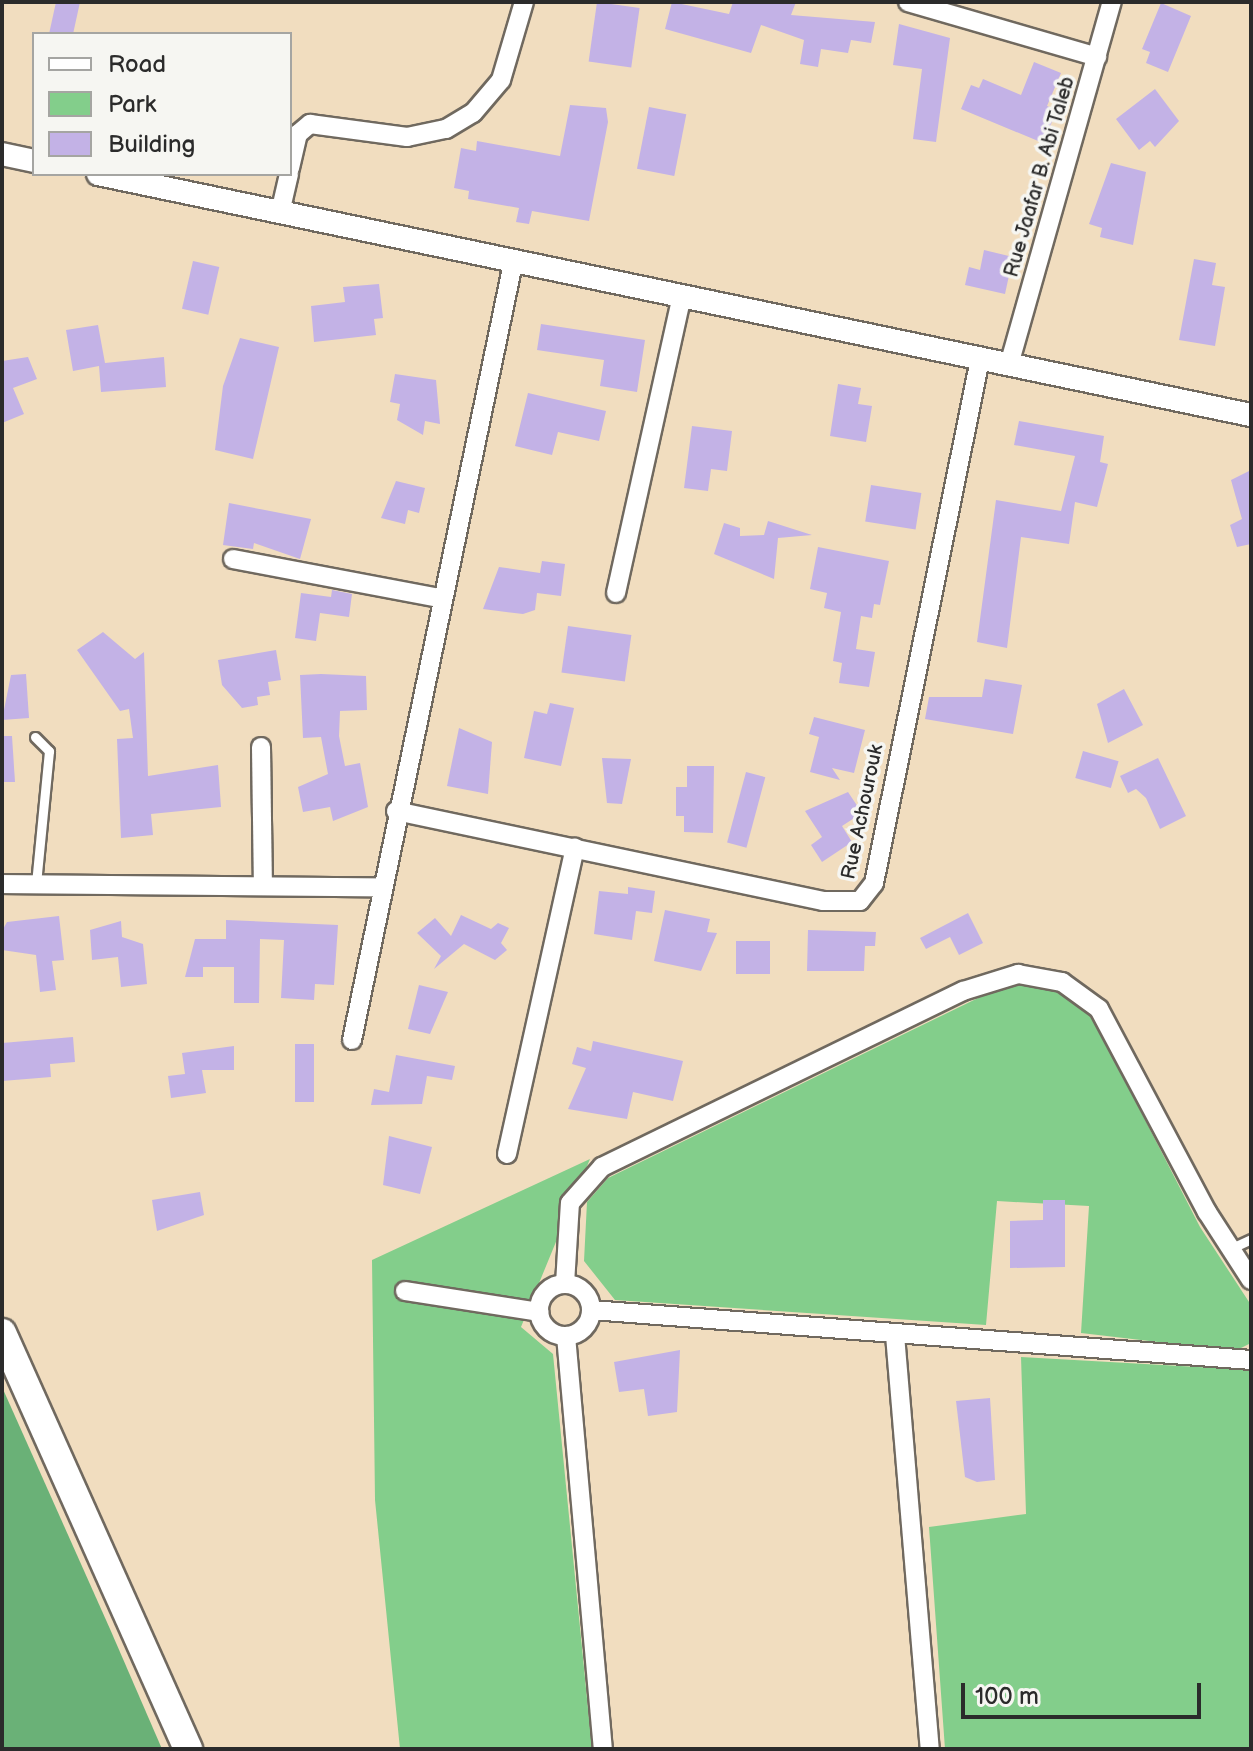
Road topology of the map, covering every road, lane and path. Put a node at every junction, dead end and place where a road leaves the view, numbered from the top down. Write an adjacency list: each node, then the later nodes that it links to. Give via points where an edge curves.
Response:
1 (524, 2): 6 (street, via 501,80 473,113 446,129 407,137 310,124 298,134)
2 (908, 2): 4 (street)
3 (1112, 2): 4 (street, Rue Jaafar B. Abi Taleb)
4 (1097, 57): 14 (street, Rue Jaafar B. Abi Taleb)
5 (2, 154): 7 (street)
6 (292, 160)
7 (32, 161)
8 (107, 176): 10 (street)
9 (289, 176): 10 (street)
10 (280, 213): 11 (street)
11 (513, 263): 12 (street); 18 (street)
12 (681, 299): 13 (street); 17 (street)
13 (980, 359): 14 (street); 22 (street, Rue Achourouk, via 867,895 853,904 823,901)
14 (1009, 365): 15 (street)
15 (1251, 415)
16 (233, 559): 18 (street)
17 (616, 593)
18 (440, 598): 21 (street)
19 (35, 737): 24 (lane, via 49,751)
20 (261, 747): 25 (street)
21 (396, 811): 22 (street, Rue Achourouk); 26 (street)
22 (575, 847): 28 (street)
23 (2, 884): 24 (street)
24 (36, 884): 25 (street)
25 (263, 885): 26 (street)
26 (381, 887): 27 (street)
27 (352, 1040)
28 (507, 1154)
29 (1243, 1243): 30 (street); 31 (street, via 1207,1212 1099,1009 1062,982 1018,974 963,991 602,1167 570,1203)
30 (1251, 1280)
31 (565, 1284): 33 (street, via 584,1293); 34 (street, via 549,1290)
32 (405, 1291): 34 (street)
33 (591, 1310): 36 (street); 37 (street, via 583,1329)
34 (539, 1312): 37 (street, via 546,1327)
35 (2, 1333): 39 (main road)
36 (895, 1335): 38 (street); 41 (street)
37 (566, 1336): 40 (street)
38 (1251, 1360)
39 (188, 1749)
40 (603, 1749)
41 (930, 1749)

